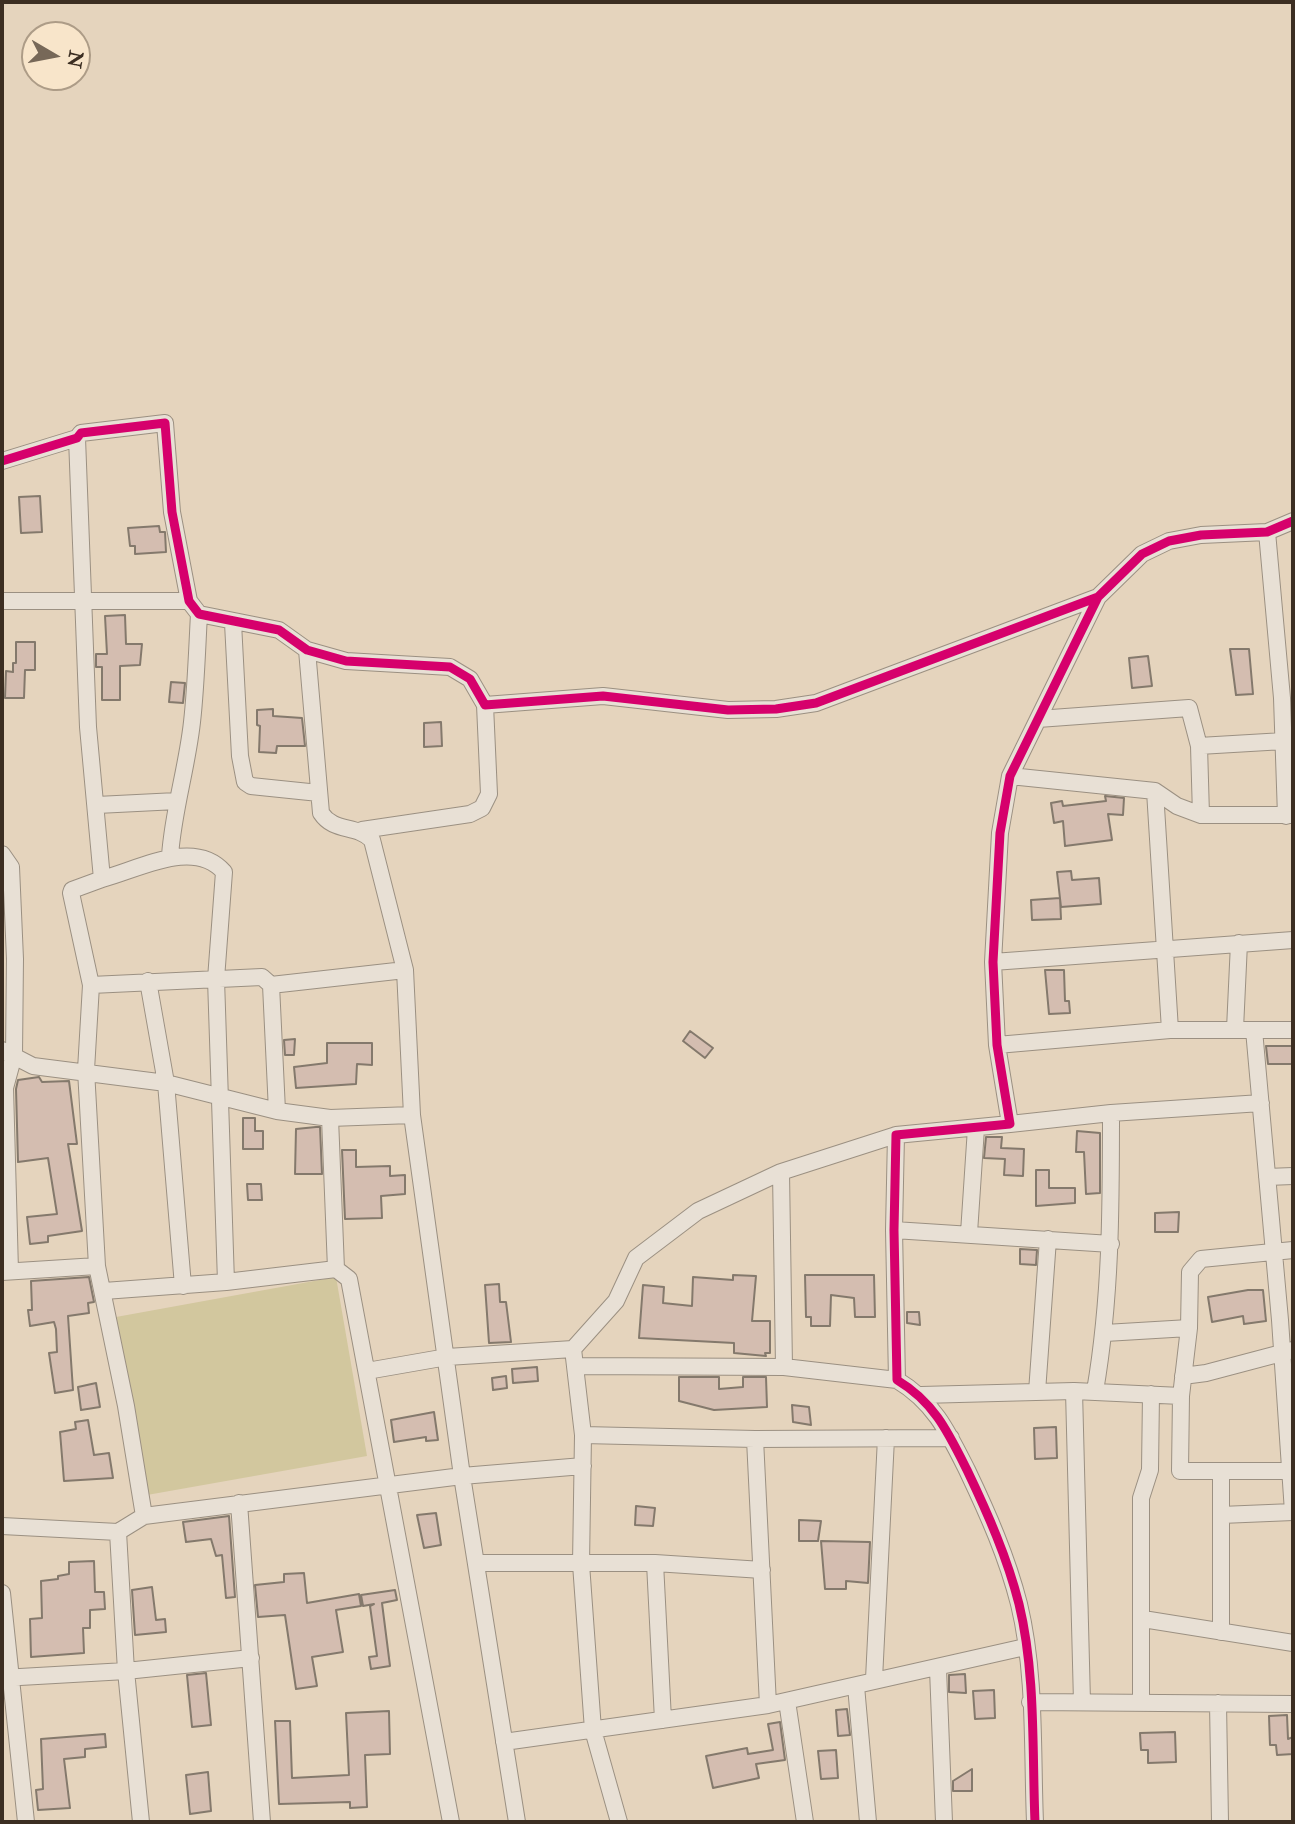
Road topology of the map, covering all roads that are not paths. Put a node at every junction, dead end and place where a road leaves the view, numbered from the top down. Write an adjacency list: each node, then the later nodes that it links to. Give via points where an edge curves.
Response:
1 (77, 438): 2 (street); 6 (street); 8 (street, via 81,433 165,423 172,512)
2 (2, 461)
3 (1293, 521): 4 (street)
4 (1267, 532): 5 (street, via 1168,541 1142,554); 11 (street)
5 (1098, 597): 12 (street, via 816,704 728,709 603,696); 13 (street)
6 (85, 600): 7 (street); 8 (street); 20 (street, via 88,727)
7 (2, 601)
8 (194, 608): 9 (street); 19 (street, via 192,722)
9 (233, 623): 10 (street, via 279,630); 18 (street, via 245,782)
10 (307, 650): 12 (street, via 346,661 450,667 470,679); 18 (street)
11 (1288, 697): 14 (street)
12 (485, 705): 23 (street, via 489,794 482,808 470,814)
13 (1038, 719): 15 (street, via 1187,707); 16 (street)
14 (1284, 741): 15 (street); 22 (street)
15 (1199, 746): 21 (street)
16 (1010, 776): 17 (street); 31 (street, via 1000,833)
17 (1156, 791): 21 (street); 29 (street)
18 (319, 793): 23 (street, via 327,822)
19 (177, 801): 20 (street); 25 (street)
20 (97, 805): 26 (street)
21 (1201, 815): 22 (street)
22 (1290, 816)
23 (362, 830): 32 (street, via 372,840 382,870)
24 (2, 854): 30 (street, via 11,867)
25 (170, 856): 26 (street); 33 (street, via 203,857 224,872)
26 (102, 879): 35 (street, via 71,893)
27 (1293, 940): 28 (street)
28 (1239, 943): 29 (street); 37 (street)
29 (1164, 952): 31 (street); 38 (street)
30 (8, 960): 42 (street)
31 (993, 962): 41 (street)
32 (405, 970): 36 (street); 49 (street)
33 (216, 979): 34 (street); 36 (street, via 262,977); 45 (street)
34 (148, 981): 35 (street); 44 (street)
35 (91, 985): 43 (street)
36 (271, 985): 47 (street)
37 (1235, 1029): 38 (street); 39 (street)
38 (1170, 1030): 41 (street)
39 (1254, 1030): 40 (street); 46 (street)
40 (1293, 1030)
41 (997, 1045): 51 (street)
42 (8, 1053): 43 (street, via 33,1066); 65 (street)
43 (86, 1070): 44 (street); 63 (street)
44 (166, 1083): 45 (street); 67 (street)
45 (218, 1096): 47 (street); 66 (street)
46 (1261, 1103): 48 (street); 56 (street)
47 (277, 1111): 50 (street)
48 (1111, 1113): 51 (street); 60 (street)
49 (412, 1115): 50 (street); 73 (street)
50 (330, 1118): 64 (street)
51 (1010, 1124): 52 (street)
52 (976, 1128): 53 (street); 58 (street)
53 (896, 1135): 54 (street); 57 (street)
54 (781, 1172): 71 (street, via 698,1211 636,1258 616,1301); 75 (street)
55 (1293, 1176): 56 (street)
56 (1267, 1177): 62 (street)
57 (894, 1230): 58 (street); 78 (street)
58 (969, 1233): 59 (street)
59 (1048, 1239): 60 (street); 81 (street)
60 (1111, 1244): 70 (street)
61 (1293, 1250): 62 (street)
62 (1274, 1251): 69 (street, via 1201,1259 1195,1264 1190,1272); 72 (street)
63 (97, 1266): 65 (street); 68 (street)
64 (336, 1269): 66 (street); 76 (street, via 349,1279)
65 (6, 1271)
66 (226, 1282): 67 (street)
67 (183, 1286): 68 (street)
68 (104, 1291): 99 (street)
69 (1189, 1328): 70 (street); 77 (street)
70 (1105, 1333): 80 (street)
71 (572, 1349): 73 (street); 74 (street)
72 (1287, 1353): 77 (street); 92 (street)
73 (447, 1357): 76 (street); 94 (street)
74 (575, 1366): 75 (street); 85 (street)
75 (784, 1367): 78 (street)
76 (367, 1371): 95 (street)
77 (1183, 1376): 84 (street)
78 (897, 1380): 83 (street)
79 (1074, 1391): 80 (street); 81 (street); 119 (street)
80 (1095, 1391): 82 (street)
81 (1037, 1392): 83 (street)
82 (1151, 1394): 84 (street); 90 (street)
83 (921, 1395): 88 (street)
84 (1181, 1396): 91 (street)
85 (583, 1435): 86 (street); 89 (street)
86 (755, 1438): 87 (street); 105 (street)
87 (886, 1438): 88 (street); 115 (street)
88 (951, 1438): 110 (street, via 996,1529 1019,1606)
89 (583, 1466): 94 (street); 104 (street)
90 (1150, 1470): 91 (street); 107 (street, via 1141,1498)
91 (1180, 1471): 93 (street)
92 (1292, 1471): 93 (street); 97 (street)
93 (1222, 1472): 98 (street)
94 (462, 1476): 95 (street); 102 (street)
95 (386, 1487): 96 (street); 130 (street)
96 (239, 1503): 99 (street); 111 (street)
97 (1293, 1512): 98 (street)
98 (1221, 1515): 108 (street)
99 (144, 1516): 101 (street)
100 (2, 1526): 101 (street)
101 (118, 1532): 113 (street)
102 (476, 1563): 104 (street); 126 (street)
103 (655, 1563): 104 (street); 105 (street); 124 (street)
104 (581, 1564): 125 (street)
105 (762, 1570): 123 (street)
106 (2, 1593): 114 (street)
107 (1143, 1619): 108 (street); 120 (street)
108 (1221, 1632): 109 (street)
109 (1293, 1643)
110 (1025, 1647): 112 (street); 118 (street)
111 (251, 1658): 113 (street); 129 (street)
112 (938, 1669): 115 (street); 135 (street)
113 (126, 1671): 114 (street); 128 (street)
114 (6, 1677): 127 (street)
115 (874, 1679): 116 (street)
116 (856, 1686): 117 (street); 134 (street)
117 (787, 1701): 123 (street); 133 (street)
118 (1030, 1702): 119 (street); 136 (street)
119 (1082, 1702): 120 (street)
120 (1141, 1702): 121 (street)
121 (1218, 1703): 122 (street); 137 (street)
122 (1293, 1703)
123 (768, 1705): 124 (street)
124 (663, 1720): 125 (street)
125 (593, 1730): 126 (street); 132 (street)
126 (504, 1742): 131 (street)
127 (26, 1822)
128 (141, 1822)
129 (262, 1822)
130 (451, 1822)
131 (517, 1822)
132 (619, 1822)
133 (802, 1822)
134 (868, 1822)
135 (944, 1822)
136 (1035, 1822)
137 (1220, 1822)

